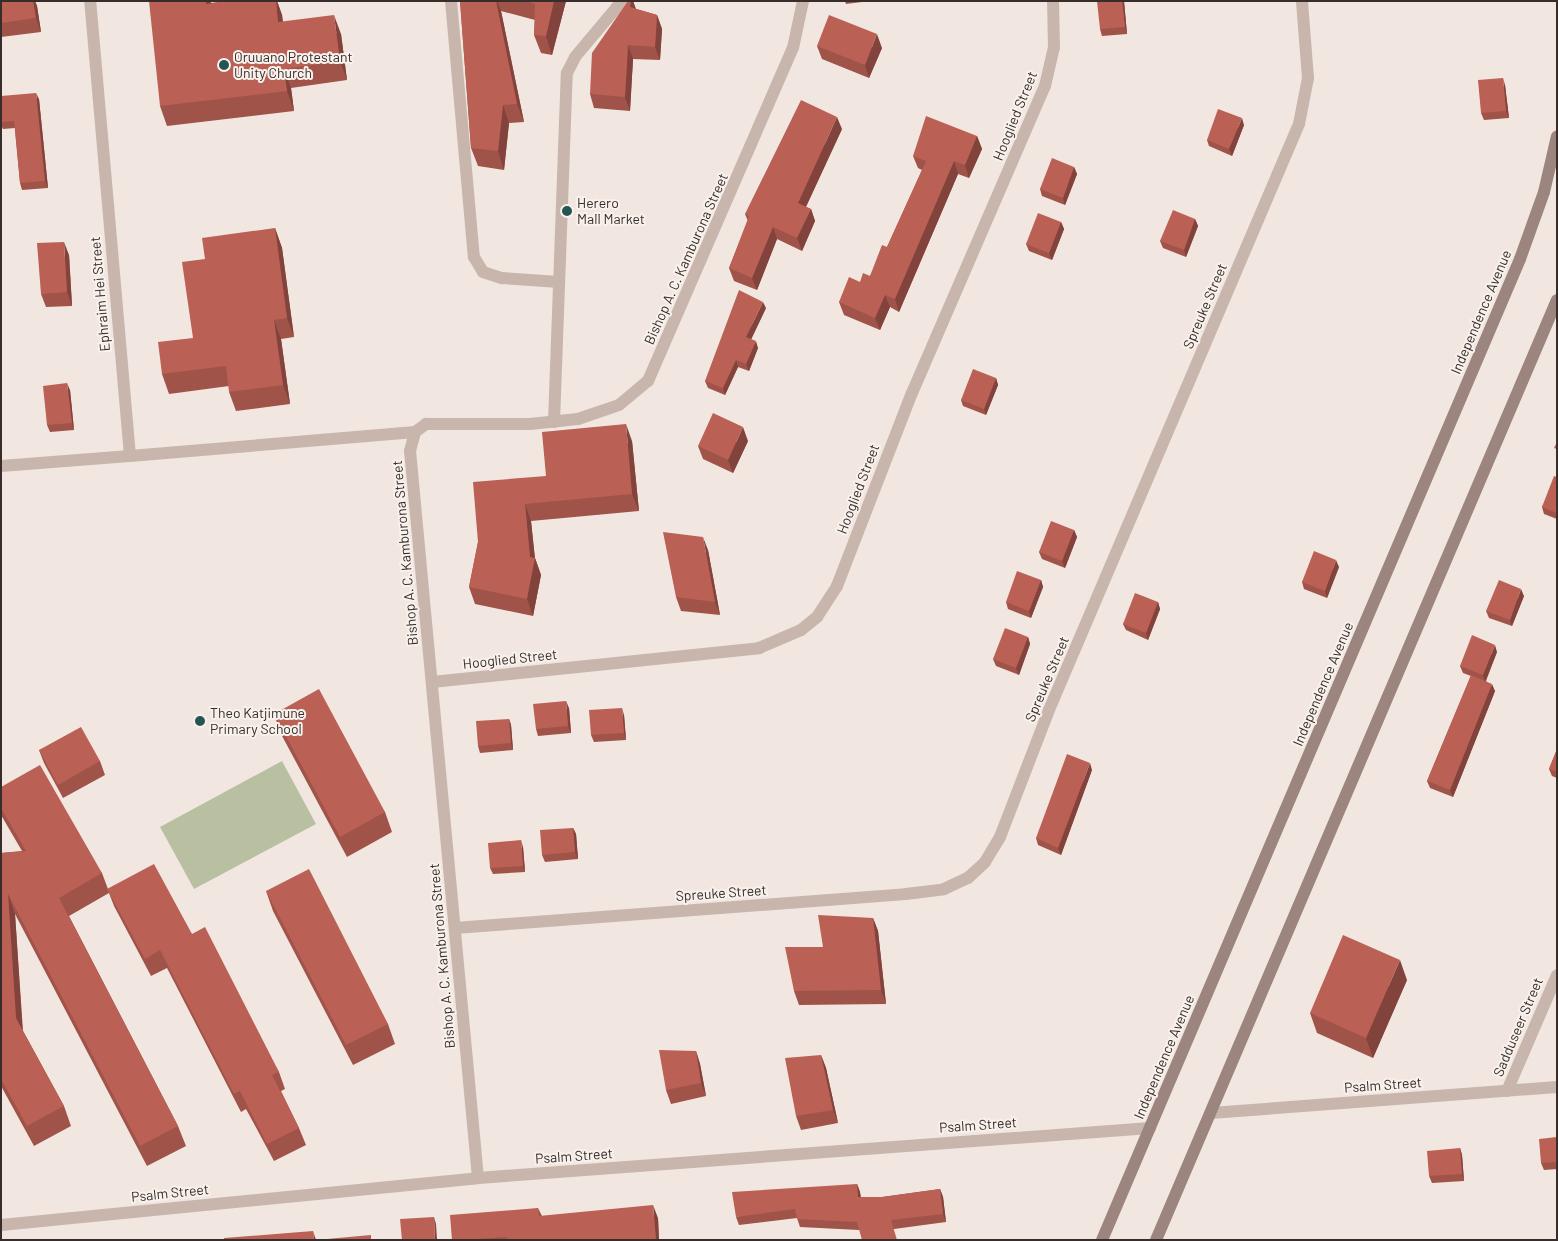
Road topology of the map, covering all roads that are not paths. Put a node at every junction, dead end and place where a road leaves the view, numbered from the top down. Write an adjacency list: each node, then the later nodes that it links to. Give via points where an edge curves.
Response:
1 (90, 1): 12 (street, Ephraim Hei Street)
2 (451, 1): 8 (street, via 474,257 483,272 502,278)
3 (622, 1): 8 (street, via 575,57 567,73)
4 (802, 1): 10 (street, Bishop A. C. Kamburona Street, via 793,48 648,381 618,405)
5 (1053, 1): 14 (street, Hooglied Street, via 1055,40 1045,86 912,392 837,586 817,617 801,630 760,648)
6 (1302, 1): 15 (street, Spreuke Street, via 1308,78 1299,124 1049,710 1000,837 985,862 968,878 944,888 906,894)
7 (1557, 136): 20 (main road, Independence Avenue, via 1544,192 1520,259)
8 (559, 282): 10 (street)
9 (1557, 300): 19 (main road)
10 (554, 422): 11 (street, Bishop A. C. Kamburona Street, via 426,424)
11 (415, 432): 12 (street); 14 (street, Bishop A. C. Kamburona Street, via 410,452)
12 (130, 456): 13 (street)
13 (1, 466)
14 (432, 682): 15 (street, Bishop A. C. Kamburona Street)
15 (454, 928): 21 (street, Bishop A. C. Kamburona Street)
16 (1557, 975): 18 (street, Sadduseer Street)
17 (1557, 1087): 18 (street, Psalm Street)
18 (1507, 1091): 19 (street, Psalm Street)
19 (1211, 1113): 24 (main road)
20 (1150, 1128): 21 (street, Psalm Street); 23 (main road, Independence Avenue)
21 (478, 1178): 22 (street, Psalm Street)
22 (1, 1225)
23 (1102, 1240)
24 (1156, 1240)

